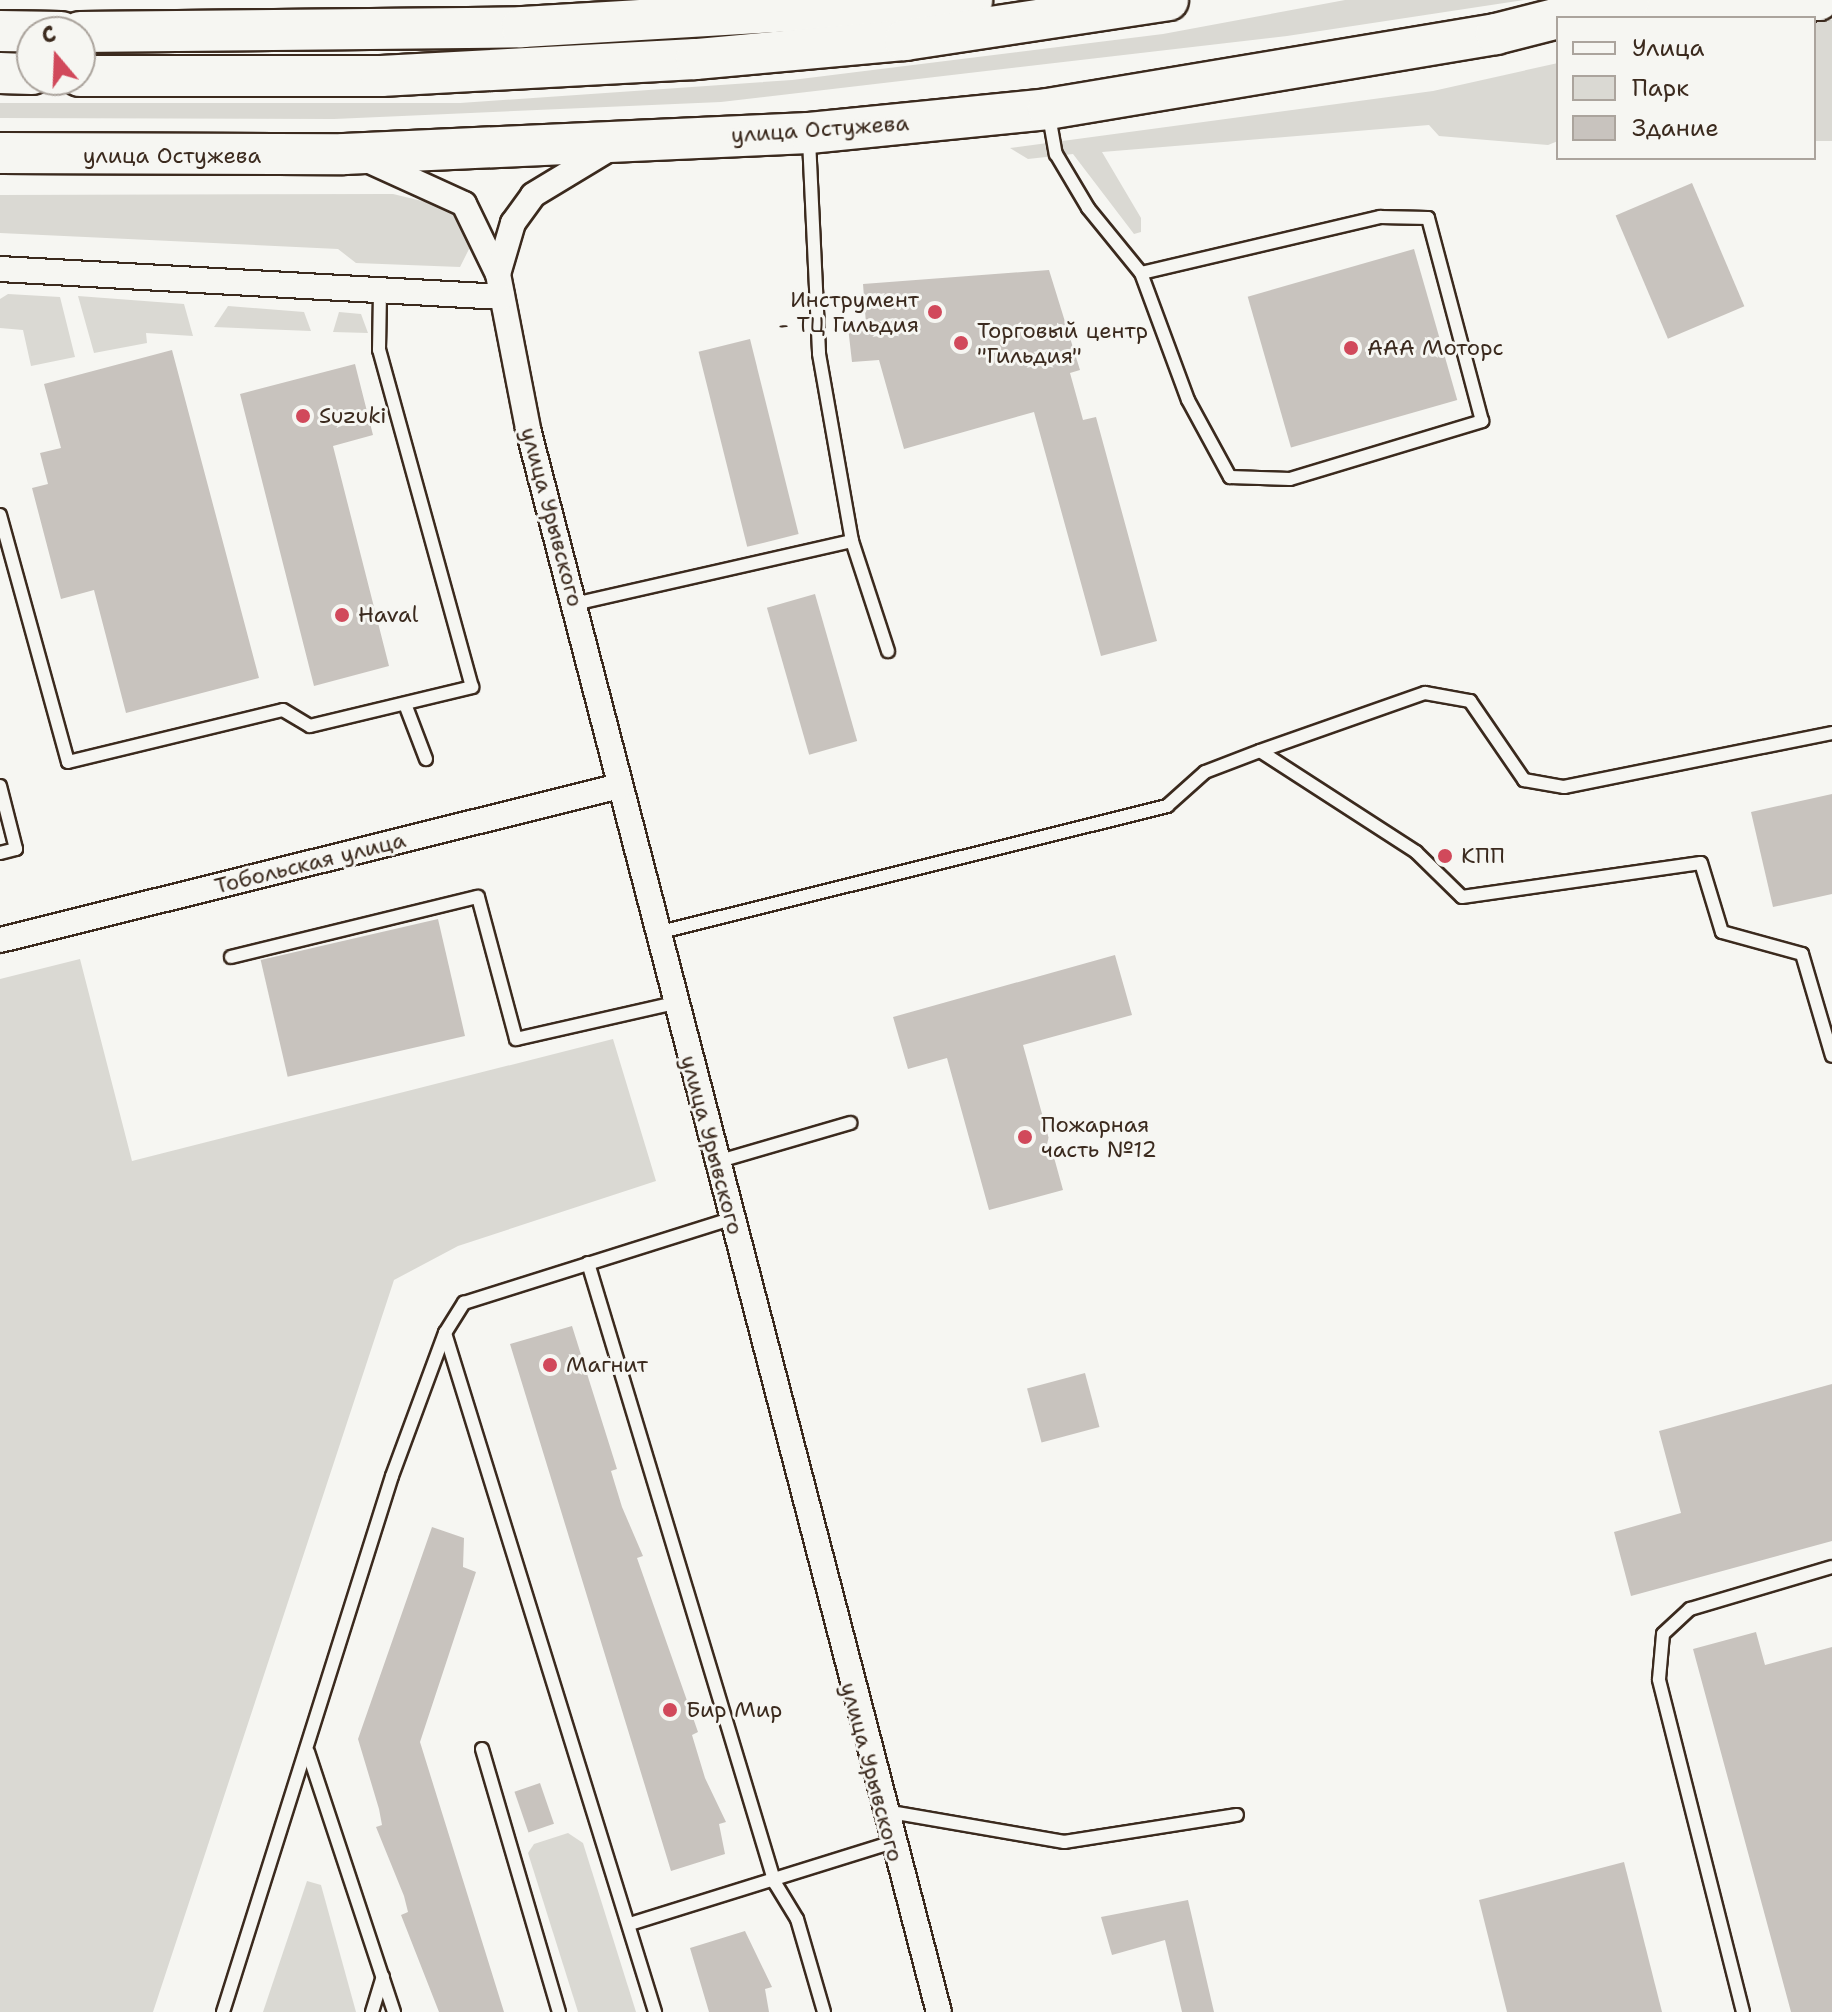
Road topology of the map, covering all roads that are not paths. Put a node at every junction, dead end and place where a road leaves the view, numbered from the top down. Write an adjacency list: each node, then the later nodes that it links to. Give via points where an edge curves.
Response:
1 (972, 0): 5 (main road)
2 (1168, 0): 14 (main road, via 905,40 696,59 381,76)
3 (1629, 0): 8 (main road, улица Остужева)
4 (1818, 0): 9 (main road)
5 (908, 2): 6 (main road)
6 (752, 6): 7 (main road)
7 (646, 10): 12 (main road, via 263,35)
8 (1566, 16)
9 (1646, 16)
10 (1556, 19): 13 (main road, улица Остужева)
11 (1556, 26): 13 (main road)
12 (96, 32)
13 (1496, 34): 15 (main road, улица Остужева)
14 (96, 76)
15 (1048, 109): 16 (main road, улица Остужева); 21 (lane, via 1056,154)
16 (809, 133): 17 (main road, улица Остужева); 25 (lane, via 819,354)
17 (643, 139): 19 (main road, улица Остужева); 22 (street, via 572,166 533,195 513,223)
18 (0, 153): 19 (main road, улица Остужева)
19 (344, 154): 22 (street, улица Урывского, via 452,194 475,217)
20 (0, 269): 23 (street)
21 (1141, 273): 21 (lane, via 1380,217 1428,218 1482,421 1290,479 1230,477 1188,400)
22 (500, 285): 23 (street); 26 (street, улица Урывского)
23 (380, 294): 28 (lane, via 379,350 472,687)
24 (0, 515): 28 (lane, via 68,762 283,710 310,726)
25 (852, 541): 26 (lane); 27 (lane)
26 (574, 604): 33 (street, улица Урывского)
27 (888, 651)
28 (405, 704): 31 (lane)
29 (1832, 733): 30 (lane, via 1564,787 1524,780 1470,701 1425,693)
30 (1260, 751): 35 (lane, via 1205,772 1167,806); 39 (lane, via 1416,852 1462,897 1701,863 1722,932 1802,954)
31 (426, 759)
32 (0, 786): 34 (lane, via 16,849)
33 (620, 786): 35 (street, улица Урывского); 36 (street, Тобольская улица)
34 (0, 853)
35 (657, 933): 38 (street, улица Урывского)
36 (0, 940)
37 (231, 957): 38 (lane, via 478,897 516,1039)
38 (675, 1003): 41 (street, улица Урывского)
39 (1832, 1056)
40 (850, 1123): 41 (lane)
41 (716, 1162): 42 (street, улица Урывского)
42 (731, 1219): 43 (lane); 48 (street, улица Урывского)
43 (588, 1263): 44 (lane, via 464,1303); 51 (lane)
44 (445, 1333): 47 (lane); 52 (lane)
45 (1832, 1567): 61 (lane, via 1690,1609 1663,1634 1659,1679)
46 (482, 1749): 57 (lane)
47 (308, 1752): 53 (lane); 54 (lane)
48 (881, 1811): 49 (lane, via 1064,1842); 50 (street, улица Урывского)
49 (1237, 1815)
50 (890, 1843): 51 (lane); 60 (street, улица Урывского)
51 (775, 1883): 52 (lane); 59 (lane, via 797,1919)
52 (630, 1924): 58 (lane)
53 (383, 1977): 55 (lane); 56 (lane)
54 (223, 2012)
55 (372, 2012)
56 (394, 2012)
57 (559, 2012)
58 (655, 2012)
59 (824, 2012)
60 (939, 2012)
61 (1743, 2012)

